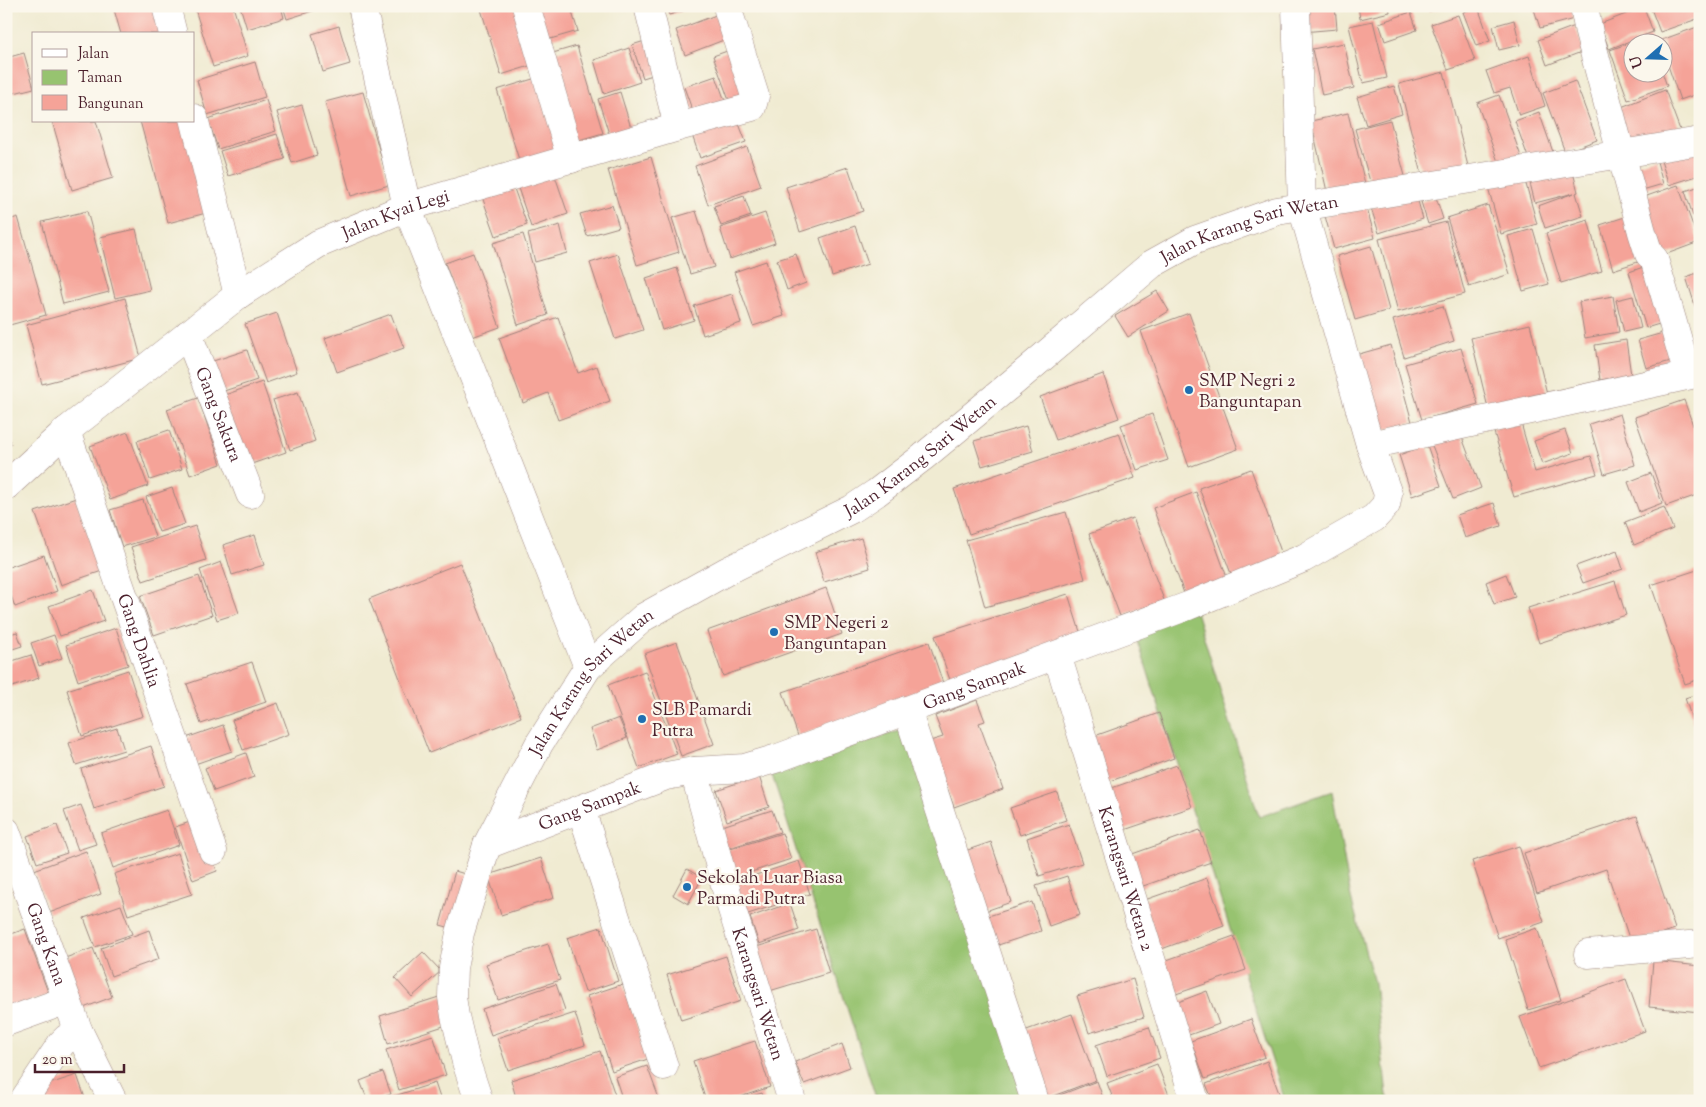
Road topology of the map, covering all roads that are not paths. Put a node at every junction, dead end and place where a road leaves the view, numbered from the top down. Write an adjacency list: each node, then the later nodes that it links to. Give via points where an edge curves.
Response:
1 (166, 6): 8 (street)
2 (362, 6): 15 (street)
3 (526, 6): 13 (street)
4 (648, 6): 10 (street)
5 (730, 6): 10 (street, Jalan Kyai Legi, via 728,10 755,96 752,107)
6 (1296, 6): 14 (street, Gang Sampak)
7 (1584, 6): 12 (street)
8 (172, 32)
9 (195, 122): 16 (street)
10 (678, 127): 13 (street, Jalan Kyai Legi)
11 (1700, 141): 12 (street, Jalan Karang Sari Wetan)
12 (1622, 154): 14 (street, Jalan Karang Sari Wetan); 18 (street, via 1642,232)
13 (570, 158): 15 (street, Jalan Kyai Legi)
14 (1302, 206): 20 (street, Gang Sampak); 24 (street, Jalan Karang Sari Wetan, via 1277,211 1195,240 1152,264 876,493 852,509 644,617)
15 (406, 207): 16 (street, Jalan Kyai Legi, via 318,244); 24 (street)
16 (238, 295): 17 (street, Jalan Kyai Legi)
17 (188, 334): 19 (street, Jalan Kyai Legi); 22 (street, Gang Sakura)
18 (1694, 374): 20 (street)
19 (66, 430): 21 (street, Jalan Kyai Legi); 30 (street, Gang Dahlia)
20 (1370, 445): 23 (street, Gang Sampak, via 1388,494 1386,505 1374,518 1304,558)
21 (6, 486)
22 (250, 494)
23 (1057, 655): 25 (street, Gang Sampak); 42 (street, Karangsari Wetan 2)
24 (588, 666): 29 (street, Jalan Karang Sari Wetan, via 539,744)
25 (907, 710): 26 (street, Gang Sampak, via 778,758 750,766); 41 (street)
26 (694, 771): 27 (street, Gang Sampak, via 666,776); 40 (street, Karangsari Wetan, via 729,900)
27 (581, 809): 29 (street, Gang Sampak); 36 (street)
28 (6, 831): 33 (street, Gang Kana)
29 (487, 845): 39 (street, Jalan Karang Sari Wetan, via 460,933 452,997 454,1016)
30 (212, 851)
31 (1700, 944): 32 (street)
32 (1588, 954)
33 (66, 1000): 34 (street); 35 (street, Gang Kana)
34 (6, 1022)
35 (79, 1032): 37 (street, via 62,1044); 38 (street, Gang Kana)
36 (664, 1066)
37 (23, 1101)
38 (113, 1101)
39 (479, 1101)
40 (792, 1101)
41 (1036, 1101)
42 (1196, 1101)

